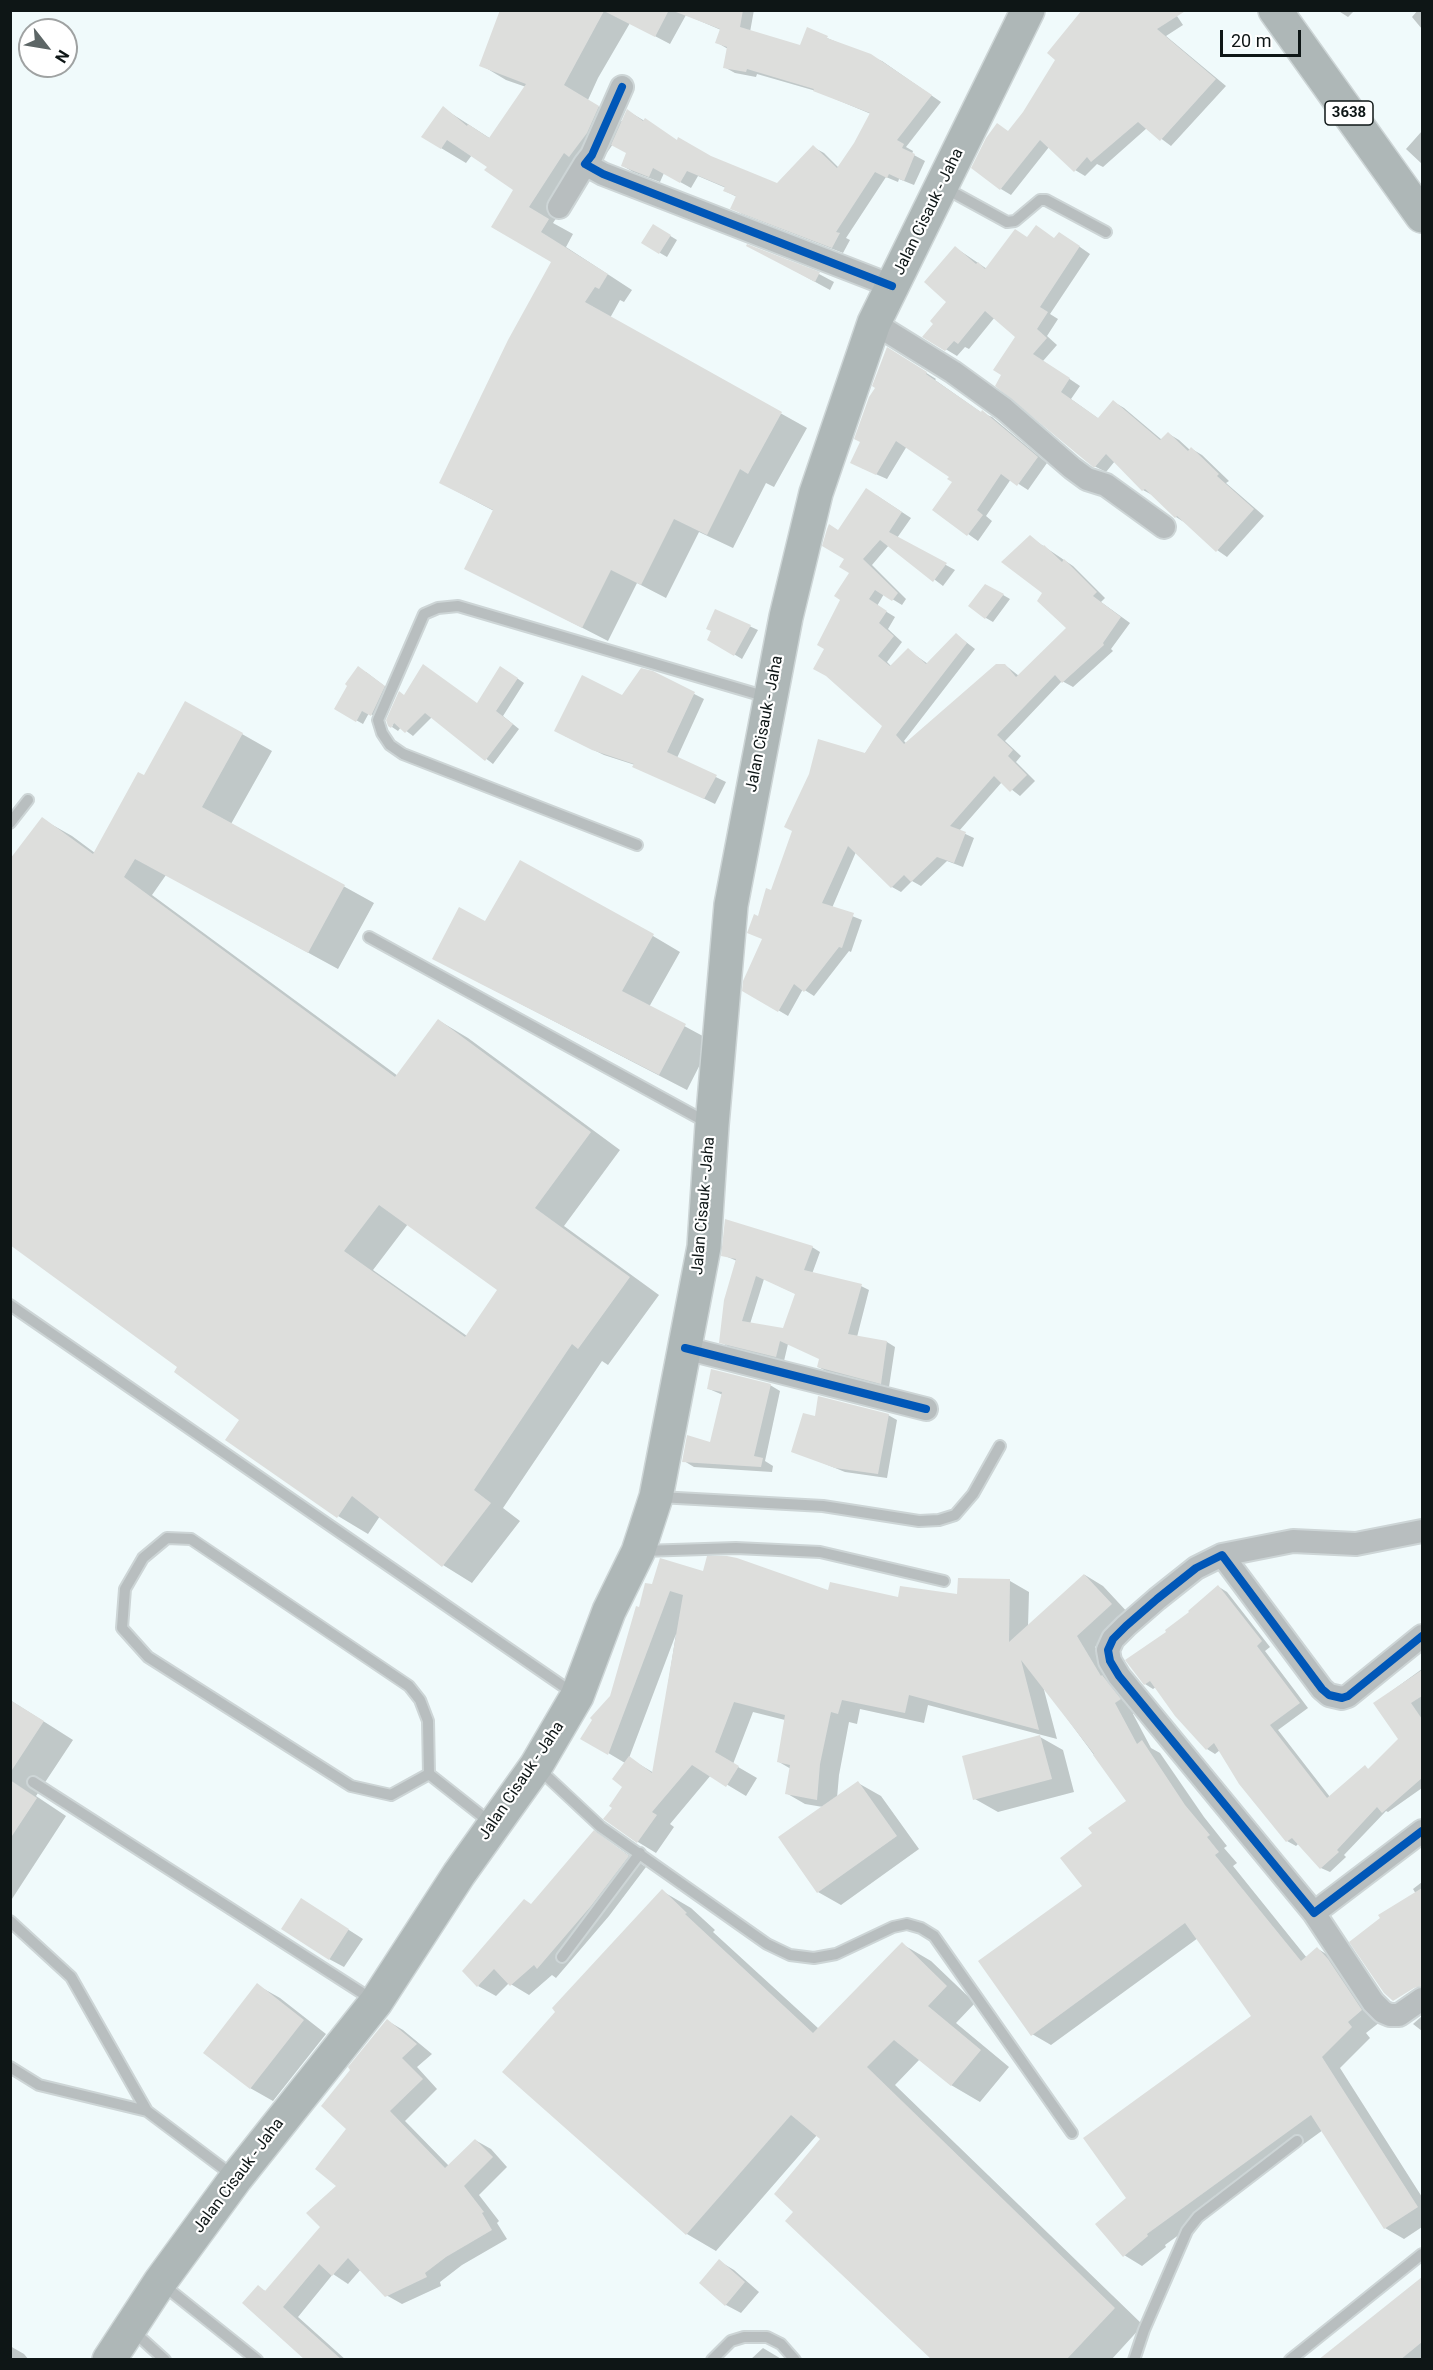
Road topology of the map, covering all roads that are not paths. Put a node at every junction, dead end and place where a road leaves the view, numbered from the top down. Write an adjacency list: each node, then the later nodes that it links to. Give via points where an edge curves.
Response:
1 (1028, 10): 5 (main road, Jalan Cisauk - Jaha)
2 (1275, 10): 7 (main road, 3638)
3 (622, 87): 4 (street)
4 (585, 164): 6 (street); 9 (street)
5 (941, 186): 8 (lane, via 1007,222 1015,221 1040,200 1046,200); 9 (main road, Jalan Cisauk - Jaha)
6 (559, 207)
7 (1422, 216)
8 (1106, 232)
9 (892, 286): 10 (main road, Jalan Cisauk - Jaha)
10 (874, 323): 11 (street, via 953,372 1004,409 1072,468 1106,485); 12 (main road, Jalan Cisauk - Jaha, via 816,493)
11 (1164, 527)
12 (770, 698): 15 (lane, via 458,606 424,614 378,720 390,745 403,754); 17 (main road, Jalan Cisauk - Jaha, via 731,905)
13 (28, 800): 14 (lane)
14 (10, 823)
15 (638, 844)
16 (369, 937): 17 (lane)
17 (712, 1125): 19 (main road, Jalan Cisauk - Jaha, via 704,1247)
18 (10, 1305): 28 (lane)
19 (686, 1348): 20 (street); 22 (main road, Jalan Cisauk - Jaha)
20 (926, 1409)
21 (1000, 1446): 22 (lane, via 973,1494 955,1515 939,1520 919,1521 823,1506)
22 (656, 1497): 24 (main road, Jalan Cisauk - Jaha)
23 (1422, 1531): 25 (street, via 1356,1544 1293,1541)
24 (638, 1552): 26 (lane, via 736,1548 820,1552); 28 (main road, Jalan Cisauk - Jaha, via 609,1611)
25 (1222, 1555): 27 (street, via 1329,1695 1348,1696); 35 (street, via 1196,1568 1125,1626 1108,1650 1110,1661)
26 (944, 1581)
27 (1422, 1636)
28 (577, 1696): 29 (main road, Jalan Cisauk - Jaha)
29 (536, 1766): 32 (main road, Jalan Cisauk - Jaha); 34 (lane, via 602,1827)
30 (429, 1774): 30 (lane, via 428,1720 409,1686 191,1539 167,1538 143,1558 126,1589 122,1628 148,1657 351,1786 391,1795); 32 (lane)
31 (33, 1782): 39 (lane)
32 (494, 1826): 39 (main road, Jalan Cisauk - Jaha)
33 (1422, 1831): 35 (street)
34 (640, 1853): 37 (lane); 42 (lane, via 767,1944 790,1955 814,1958 837,1954 907,1924 934,1936)
35 (1314, 1913): 38 (street, via 1383,2012 1399,2015)
36 (10, 1921): 41 (lane, via 71,1977)
37 (561, 1958)
38 (1422, 1999)
39 (376, 2002): 44 (main road, Jalan Cisauk - Jaha)
40 (10, 2067): 41 (lane, via 39,2085)
41 (147, 2111): 44 (lane)
42 (1072, 2133)
43 (1297, 2141): 53 (lane, via 1198,2217 1187,2231)
44 (236, 2178): 46 (main road, Jalan Cisauk - Jaha)
45 (1422, 2254): 54 (lane)
46 (160, 2282): 47 (main road, Jalan Cisauk - Jaha); 50 (lane)
47 (130, 2328): 48 (main road, Jalan Cisauk - Jaha); 49 (lane)
48 (109, 2360)
49 (165, 2360)
50 (257, 2360)
51 (712, 2360): 52 (lane, via 731,2341 744,2337 766,2337 781,2344)
52 (795, 2360)
53 (1134, 2360)
54 (1290, 2360)

